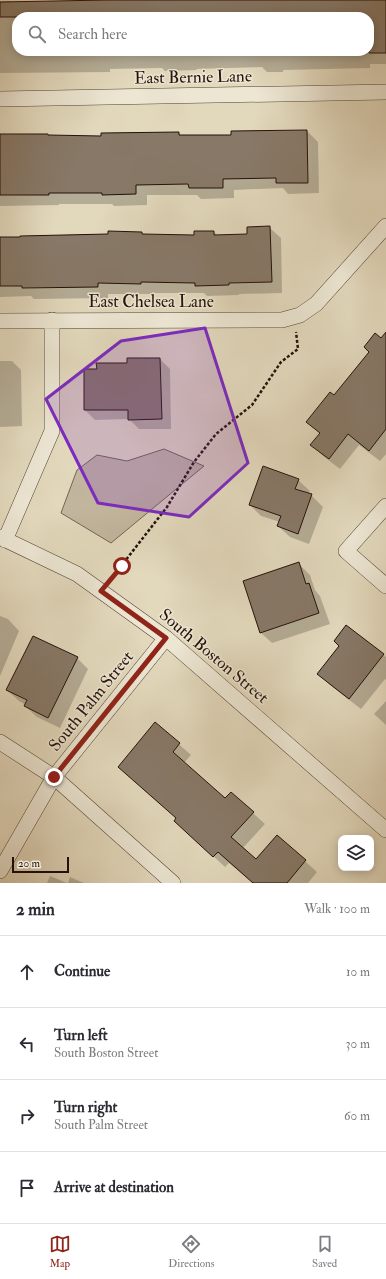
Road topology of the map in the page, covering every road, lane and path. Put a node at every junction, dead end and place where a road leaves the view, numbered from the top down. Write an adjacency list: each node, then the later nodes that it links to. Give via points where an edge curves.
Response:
1 (386, 92): 2 (street, East Bernie Lane)
2 (0, 99)
3 (386, 226): 4 (street, via 316,304)
4 (298, 316): 5 (street, East Chelsea Lane, via 282,320); 10 (path, via 298,349 281,362 252,405 216,434 194,462 167,507)
5 (52, 320): 6 (street, East Chelsea Lane); 8 (street, via 52,431)
6 (0, 321)
7 (386, 506): 9 (street, via 346,551)
8 (3, 538): 10 (street, South Boston Street, via 78,574)
9 (386, 586)
10 (101, 591): 11 (street, South Boston Street)
11 (166, 638): 13 (street, South Palm Street); 14 (street, South Boston Street)
12 (0, 742): 13 (street)
13 (54, 777): 15 (street, South Palm Street); 16 (street)
14 (386, 830)
15 (0, 871)
16 (173, 883)

